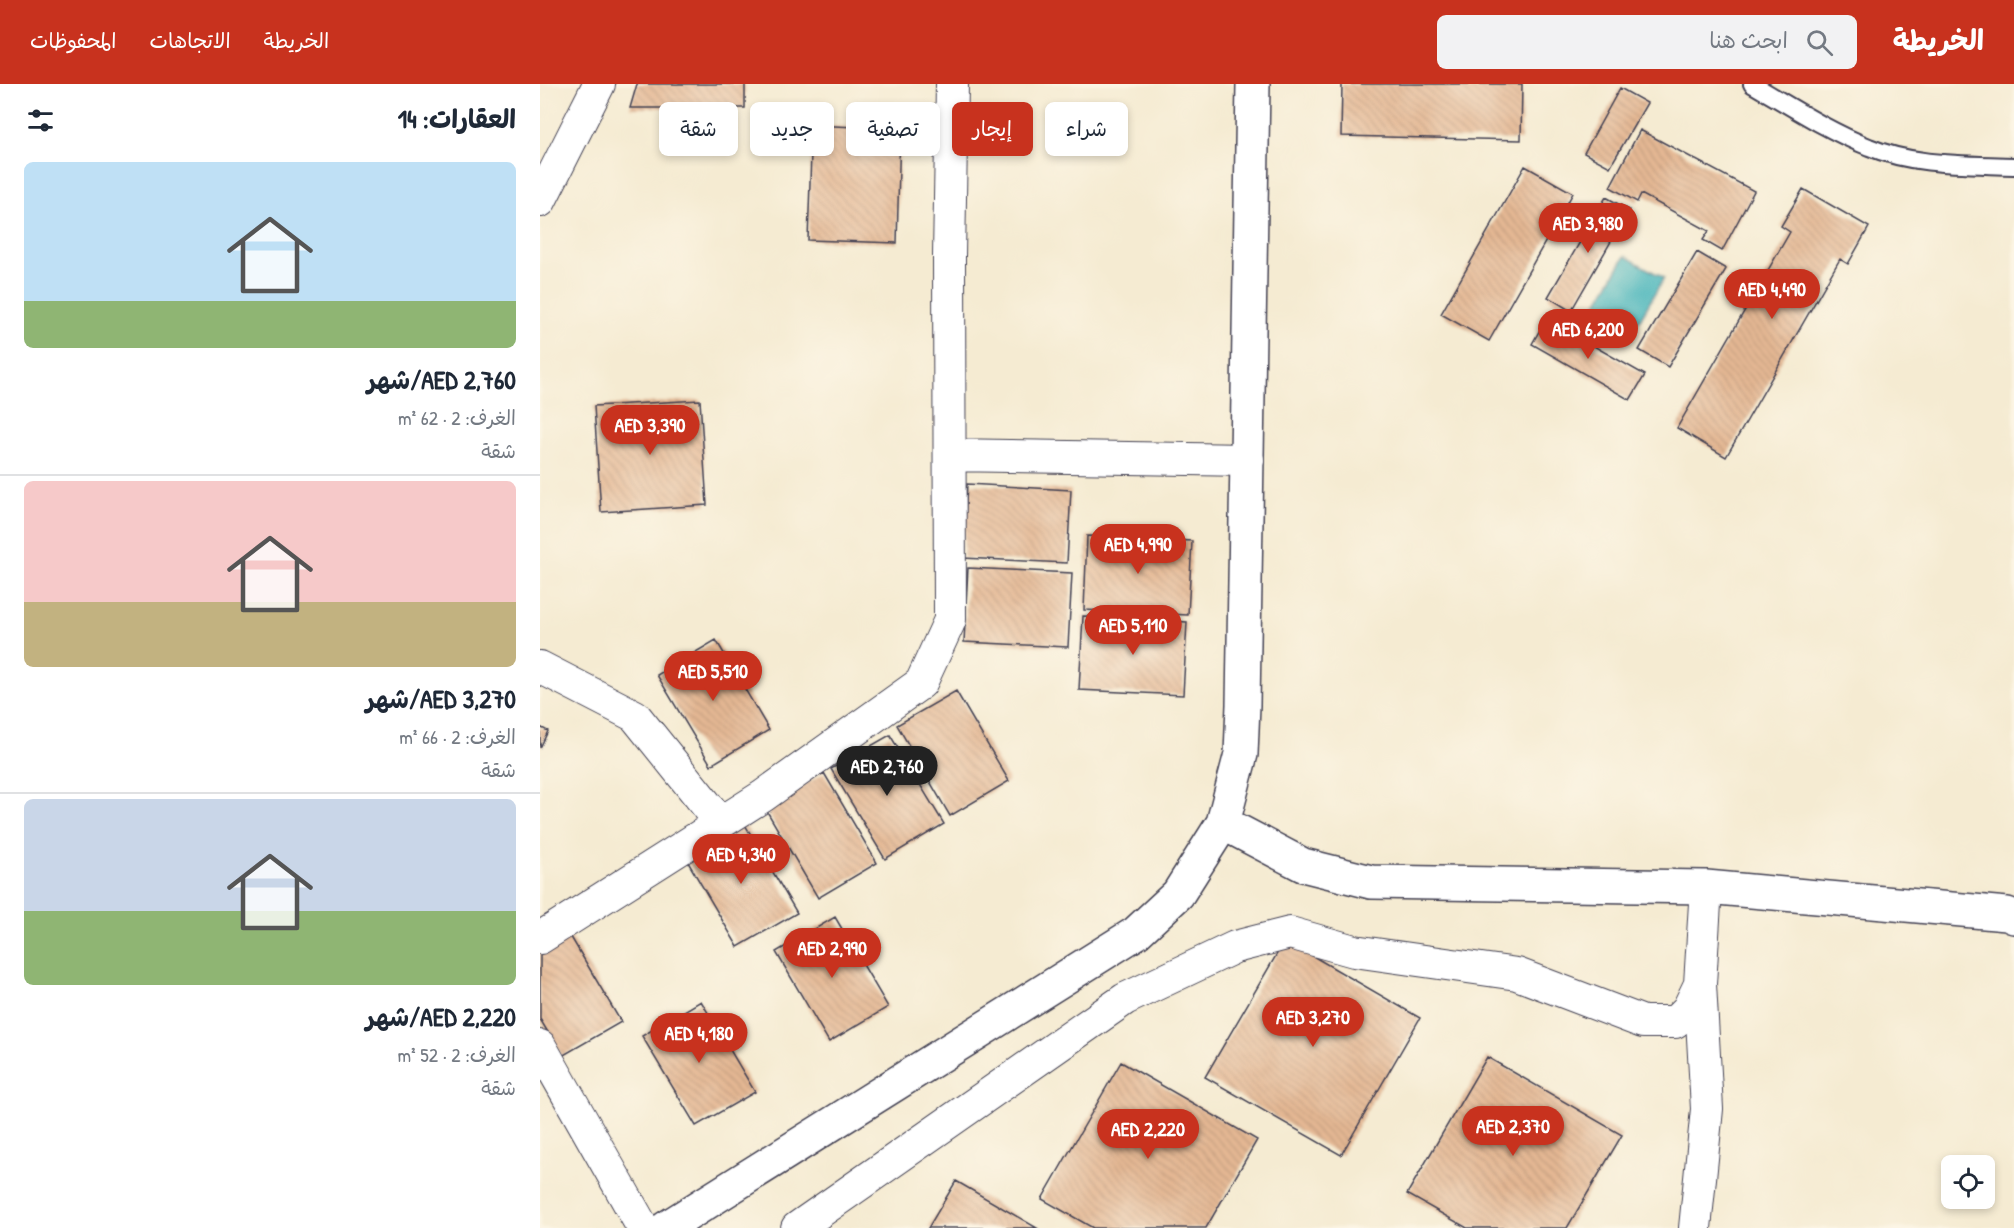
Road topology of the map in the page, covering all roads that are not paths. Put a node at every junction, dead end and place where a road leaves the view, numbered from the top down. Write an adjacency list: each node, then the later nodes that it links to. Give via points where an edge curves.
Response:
1 (599, 84): 6 (street)
2 (952, 84): 7 (street)
3 (1254, 84): 8 (main road)
4 (1752, 84): 5 (lane, via 1870,148 1931,162)
5 (2014, 165)
6 (540, 201)
7 (950, 455): 8 (street); 10 (street, via 950,620 921,683)
8 (1248, 460): 11 (main road, via 1241,754)
9 (540, 667): 10 (street, via 635,716)
10 (721, 823): 14 (street)
11 (1223, 823): 12 (main road, via 1303,865 1371,882); 18 (main road, via 1178,894 1136,933)
12 (1706, 887): 13 (main road); 15 (street)
13 (2012, 914)
14 (540, 938)
15 (1700, 984): 19 (street, via 1688,1009 1675,1022 1643,1022 1517,974 1354,951 1290,933 1235,946 1125,999); 20 (street, via 1707,1109)
16 (540, 1046): 17 (street)
17 (643, 1228)
18 (666, 1228)
19 (797, 1228)
20 (1695, 1228)

